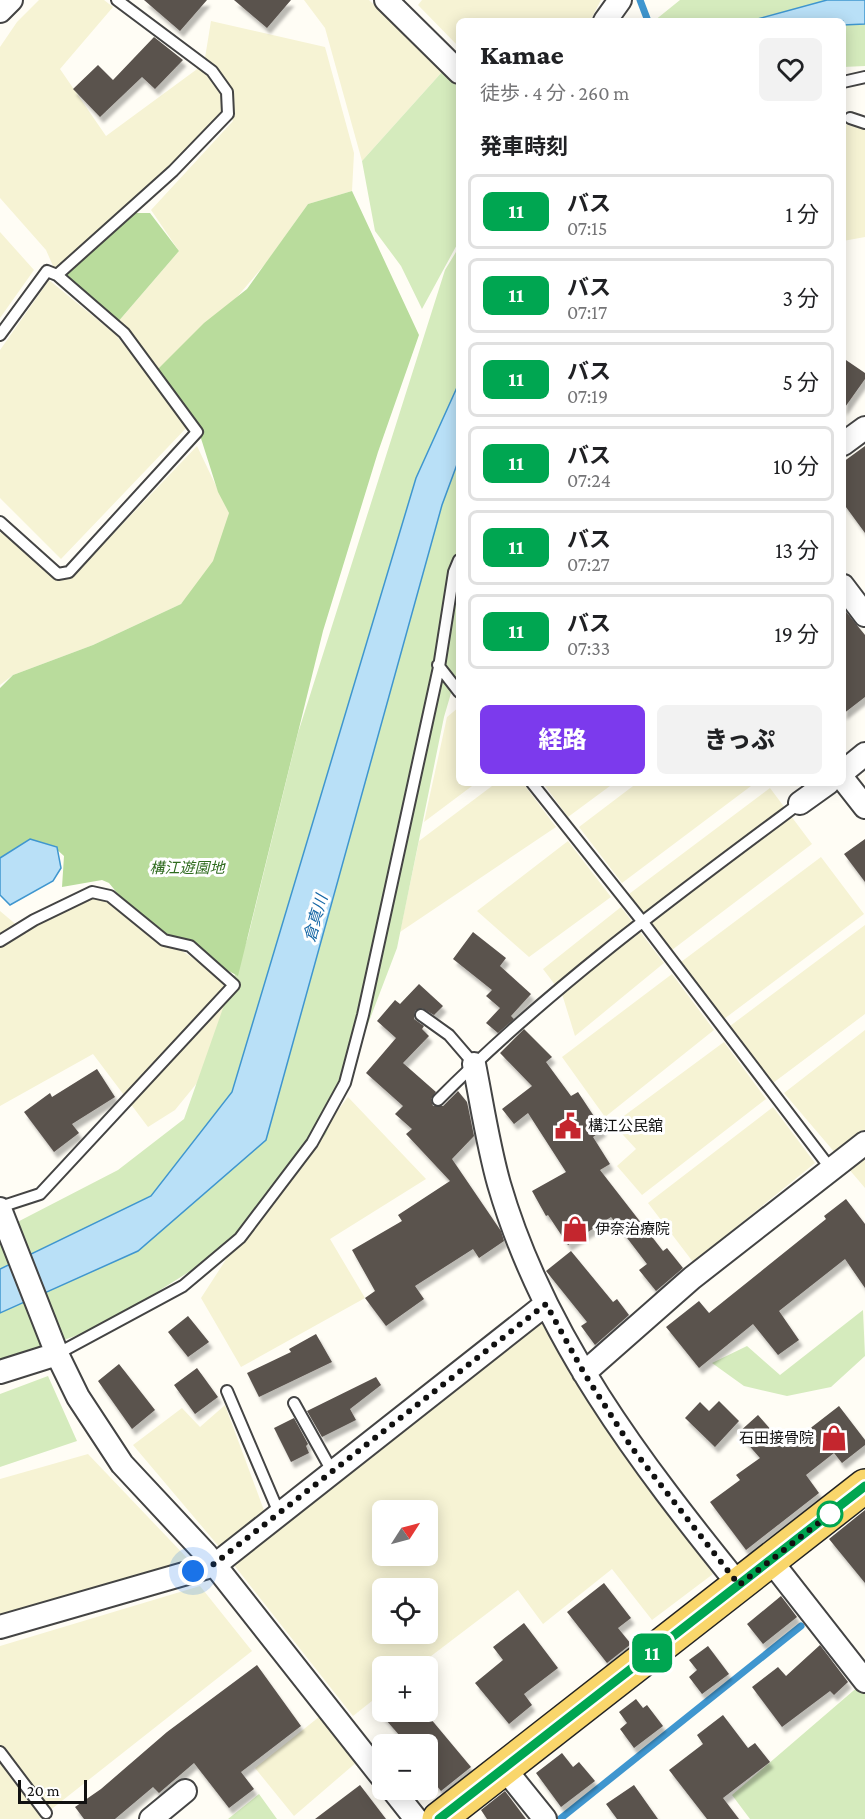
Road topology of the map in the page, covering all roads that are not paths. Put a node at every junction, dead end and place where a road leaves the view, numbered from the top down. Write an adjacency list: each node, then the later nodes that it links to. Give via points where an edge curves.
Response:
1 (11, 0): 5 (street)
2 (117, 0): 12 (lane, via 212,71 227,92 228,114 173,171)
3 (386, 0): 7 (street)
4 (620, 0): 6 (street)
5 (0, 11)
6 (607, 18)
7 (456, 69)
8 (865, 77): 9 (lane)
9 (846, 80)
10 (850, 118): 11 (lane)
11 (865, 123)
12 (57, 275): 13 (lane, via 47,271); 16 (lane, via 124,333 197,432 69,572 58,574)
13 (0, 335)
14 (865, 428): 15 (street)
15 (846, 442)
16 (0, 522)
17 (456, 567): 20 (lane)
18 (846, 590): 19 (street)
19 (865, 615)
20 (439, 666): 21 (lane); 38 (lane, via 345,1083 312,1143 240,1238 183,1286)
21 (456, 688)
22 (865, 754): 23 (street)
23 (846, 770)
24 (846, 783): 28 (street)
25 (534, 786): 29 (lane)
26 (824, 786): 27 (street)
27 (800, 803): 29 (lane)
28 (865, 807)
29 (642, 921): 32 (lane); 35 (lane)
30 (0, 941): 36 (lane, via 92,892 110,896 164,940 190,946 234,986 40,1194)
31 (421, 1015): 32 (lane, via 449,1035)
32 (474, 1064): 33 (lane); 37 (street, via 499,1184)
33 (438, 1100)
34 (865, 1143): 35 (street)
35 (831, 1170): 40 (street, via 692,1278)
36 (2, 1212): 38 (street)
37 (546, 1304): 40 (street); 43 (street)
38 (54, 1348): 39 (street); 47 (street, via 78,1397 122,1464)
39 (0, 1372)
40 (584, 1373): 48 (street, via 632,1448)
41 (227, 1391): 45 (lane)
42 (294, 1403): 43 (lane)
43 (333, 1472): 45 (street)
44 (865, 1486): 46 (main road)
45 (279, 1514): 47 (street)
46 (771, 1561): 48 (main road); 50 (street)
47 (214, 1564): 49 (street); 52 (street)
48 (739, 1585): 53 (main road)
49 (0, 1627)
50 (865, 1681)
51 (0, 1752): 56 (lane)
52 (372, 1764)
53 (504, 1768): 59 (main road); 60 (street)
54 (185, 1791): 57 (street)
55 (401, 1800): 58 (street)
56 (46, 1813)
57 (151, 1819)
58 (416, 1819)
59 (439, 1819)
60 (545, 1819)

